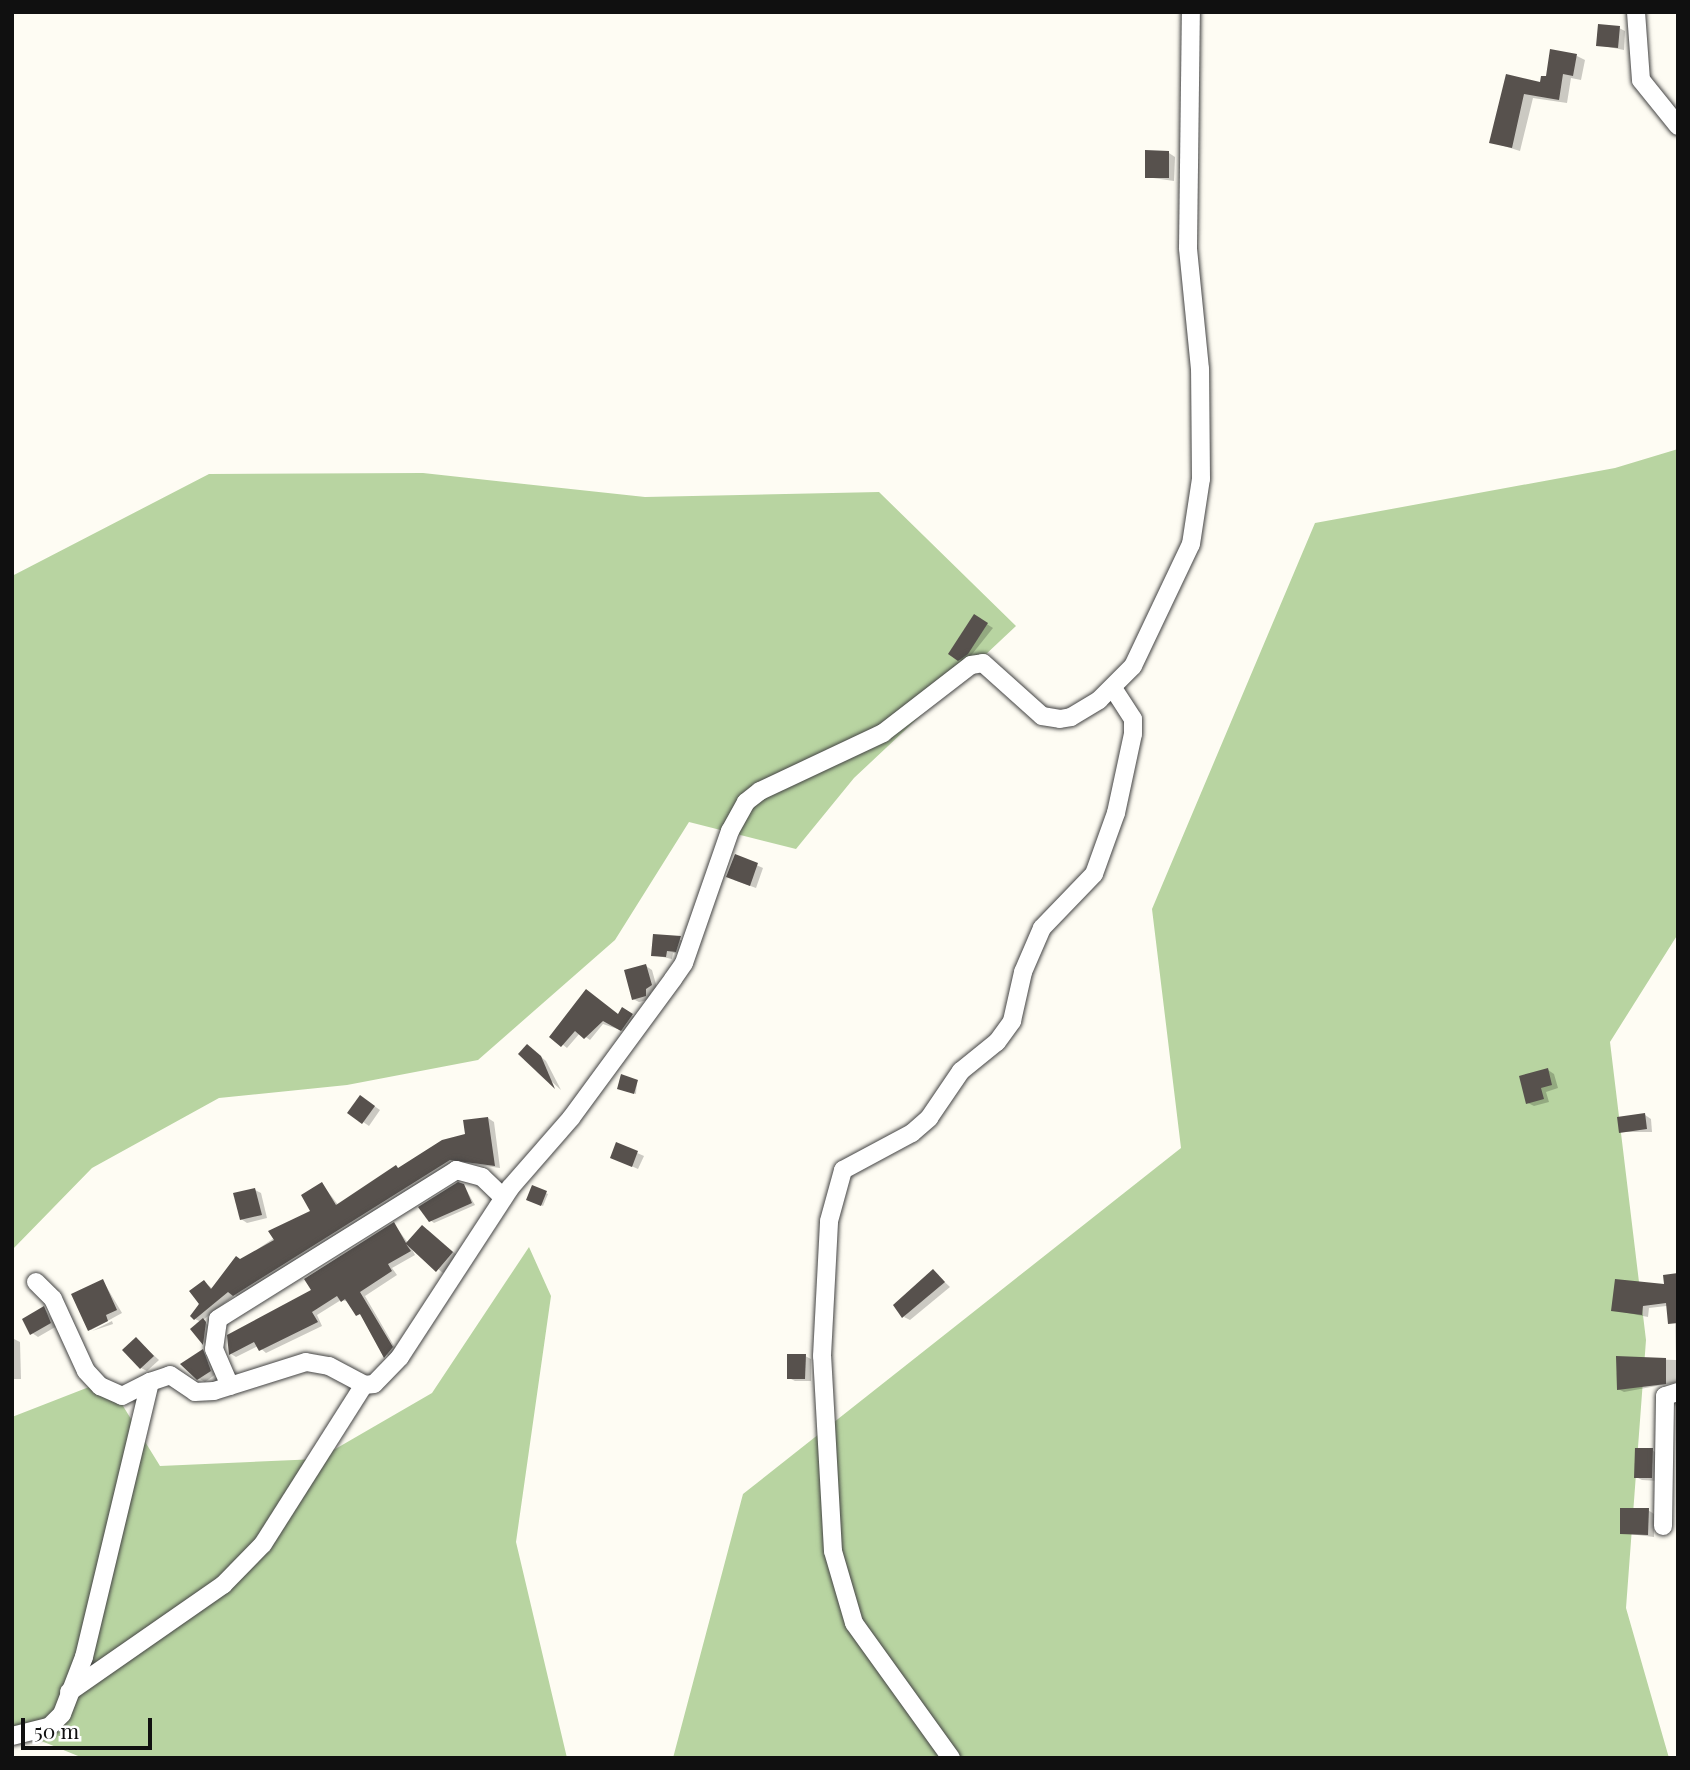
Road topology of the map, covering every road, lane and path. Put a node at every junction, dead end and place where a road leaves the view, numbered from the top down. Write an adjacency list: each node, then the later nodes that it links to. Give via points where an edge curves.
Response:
1 (1191, 12): 4 (street, via 1188,221 1200,369 1199,498 1182,568 1133,666)
2 (1636, 12): 3 (street, via 1641,80)
3 (1678, 127)
4 (1113, 688): 5 (street, via 1071,717 1049,718 983,663 976,663 883,733 760,790 746,802 730,831 684,963 571,1118); 14 (street, via 1133,719 1133,734 1116,813 1094,874 1042,928 1023,972 1012,1021 997,1042 961,1071 929,1118 912,1133 843,1170 829,1221 822,1356 834,1551 854,1623)
5 (504, 1198): 8 (street, via 400,1357 374,1384); 9 (street, via 482,1177 456,1170 218,1319 214,1349)
6 (36, 1283): 7 (street, via 53,1299 86,1371 100,1387 122,1396)
7 (150, 1382): 9 (street, via 170,1376 195,1392); 12 (street, via 84,1657)
8 (364, 1385): 9 (street, via 329,1366 306,1362); 12 (street, via 263,1544 223,1585)
9 (230, 1387)
10 (1678, 1392): 11 (street, via 1665,1396)
11 (1663, 1526)
12 (69, 1692): 13 (street, via 62,1714 49,1727)
13 (12, 1736)
14 (951, 1758)

